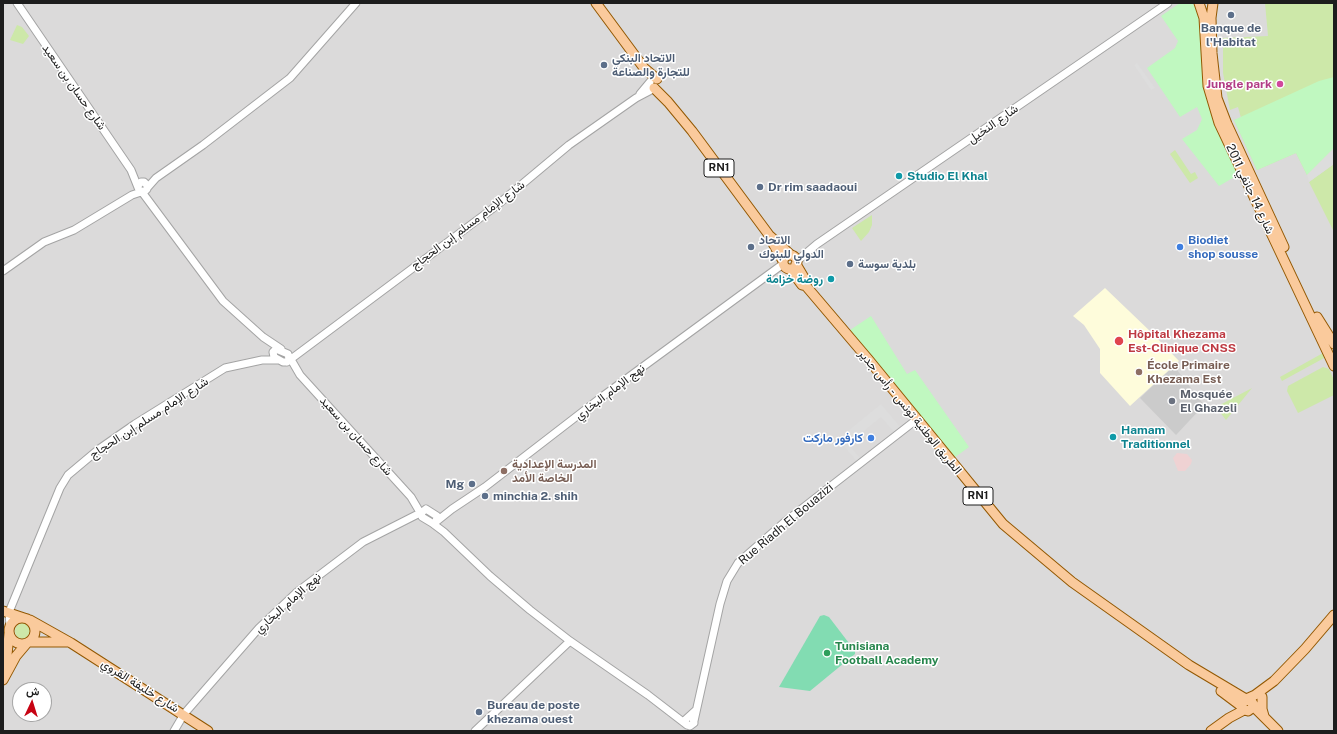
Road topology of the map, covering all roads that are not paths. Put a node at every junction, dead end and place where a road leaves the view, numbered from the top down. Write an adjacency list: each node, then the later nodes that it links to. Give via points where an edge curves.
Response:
1 (17, 3): 8 (street, شارع حسان بن سعيد)
2 (356, 3): 8 (street, via 290,78)
3 (596, 3): 7 (main road, الطريق الوطنية تونس - رأس جدير / RN1)
4 (1168, 3): 9 (street, شارع النخيل)
5 (1199, 3): 16 (main road, شارع 14 جانفي 2011, via 1204,18 1208,86 1219,123)
6 (1213, 3): 12 (main road, شارع 14 جانفي 2011, via 1213,74 1224,118 1318,319)
7 (655, 85): 9 (main road, الطريق الوطنية تونس - رأس جدير / RN1); 14 (street, شارع اﻹمام مسلم إبن الحجاج, via 569,145 496,206 301,352)
8 (143, 187): 10 (street, via 74,230 44,242); 11 (street, شارع حسان بن سعيد, via 188,256 223,302)
9 (790, 262): 17 (main road, الطريق الوطنية تونس - رأس جدير / RN1, via 806,281 806,286); 18 (street, نهج الإمام البخاري, via 603,396 486,487 452,509)
10 (3, 271)
11 (263, 337): 13 (street, شارع حسان بن سعيد); 14 (street, شارع حسان بن سعيد)
12 (1334, 344)
13 (273, 354): 14 (street, شارع اﻹمام مسلم إبن الحجاج, via 276,349); 15 (street, شارع اﻹمام مسلم إبن الحجاج)
14 (285, 357): 15 (street, شارع اﻹمام مسلم إبن الحجاج); 18 (street, شارع حسان بن سعيد)
15 (262, 360): 19 (street, شارع اﻹمام مسلم إبن الحجاج, via 229,367 195,386 99,449 68,475)
16 (1334, 366)
17 (916, 420): 30 (main road, الطريق الوطنية تونس - رأس جدير / RN1, via 990,511 1015,536 1072,582); 33 (street, Rue Riadh El Bouazizi, via 786,521 738,563 720,604 696,710)
18 (428, 516): 23 (street, via 490,576); 32 (street, نهج الإمام البخاري, via 363,542 297,592 259,628)
19 (6, 612): 21 (main road, شارع خليفة القروي); 22 (street)
20 (1334, 615): 28 (main road)
21 (27, 619): 22 (main road, via 15,620); 24 (main road, via 35,630 34,637); 25 (main road, شارع خليفة القروي)
22 (8, 629): 24 (main road, via 11,638 18,644); 26 (main road, via 7,655)
23 (570, 641): 31 (street); 37 (street)
24 (28, 643): 25 (main road); 27 (main road, via 16,656)
25 (71, 643): 32 (main road, شارع خليفة القروي)
26 (3, 664)
27 (3, 680)
28 (1274, 681): 29 (main road); 30 (main road)
29 (1262, 697): 30 (main road); 34 (main road, via 1262,709)
30 (1246, 705): 34 (main road, الطريق الوطنية تونس - رأس جدير / RN1); 38 (main road); 39 (main road, الطريق الوطنية تونس - رأس جدير / RN1)
31 (671, 712): 33 (street); 33 (street, via 687,725 685,720)
32 (184, 714): 35 (street, نهج الإمام البخاري); 36 (main road, شارع خليفة القروي)
33 (691, 719)
34 (1268, 720): 39 (main road, الطريق الوطنية تونس - رأس جدير / RN1)
35 (174, 731)
36 (208, 731)
37 (475, 731)
38 (1211, 731)
39 (1278, 731)

